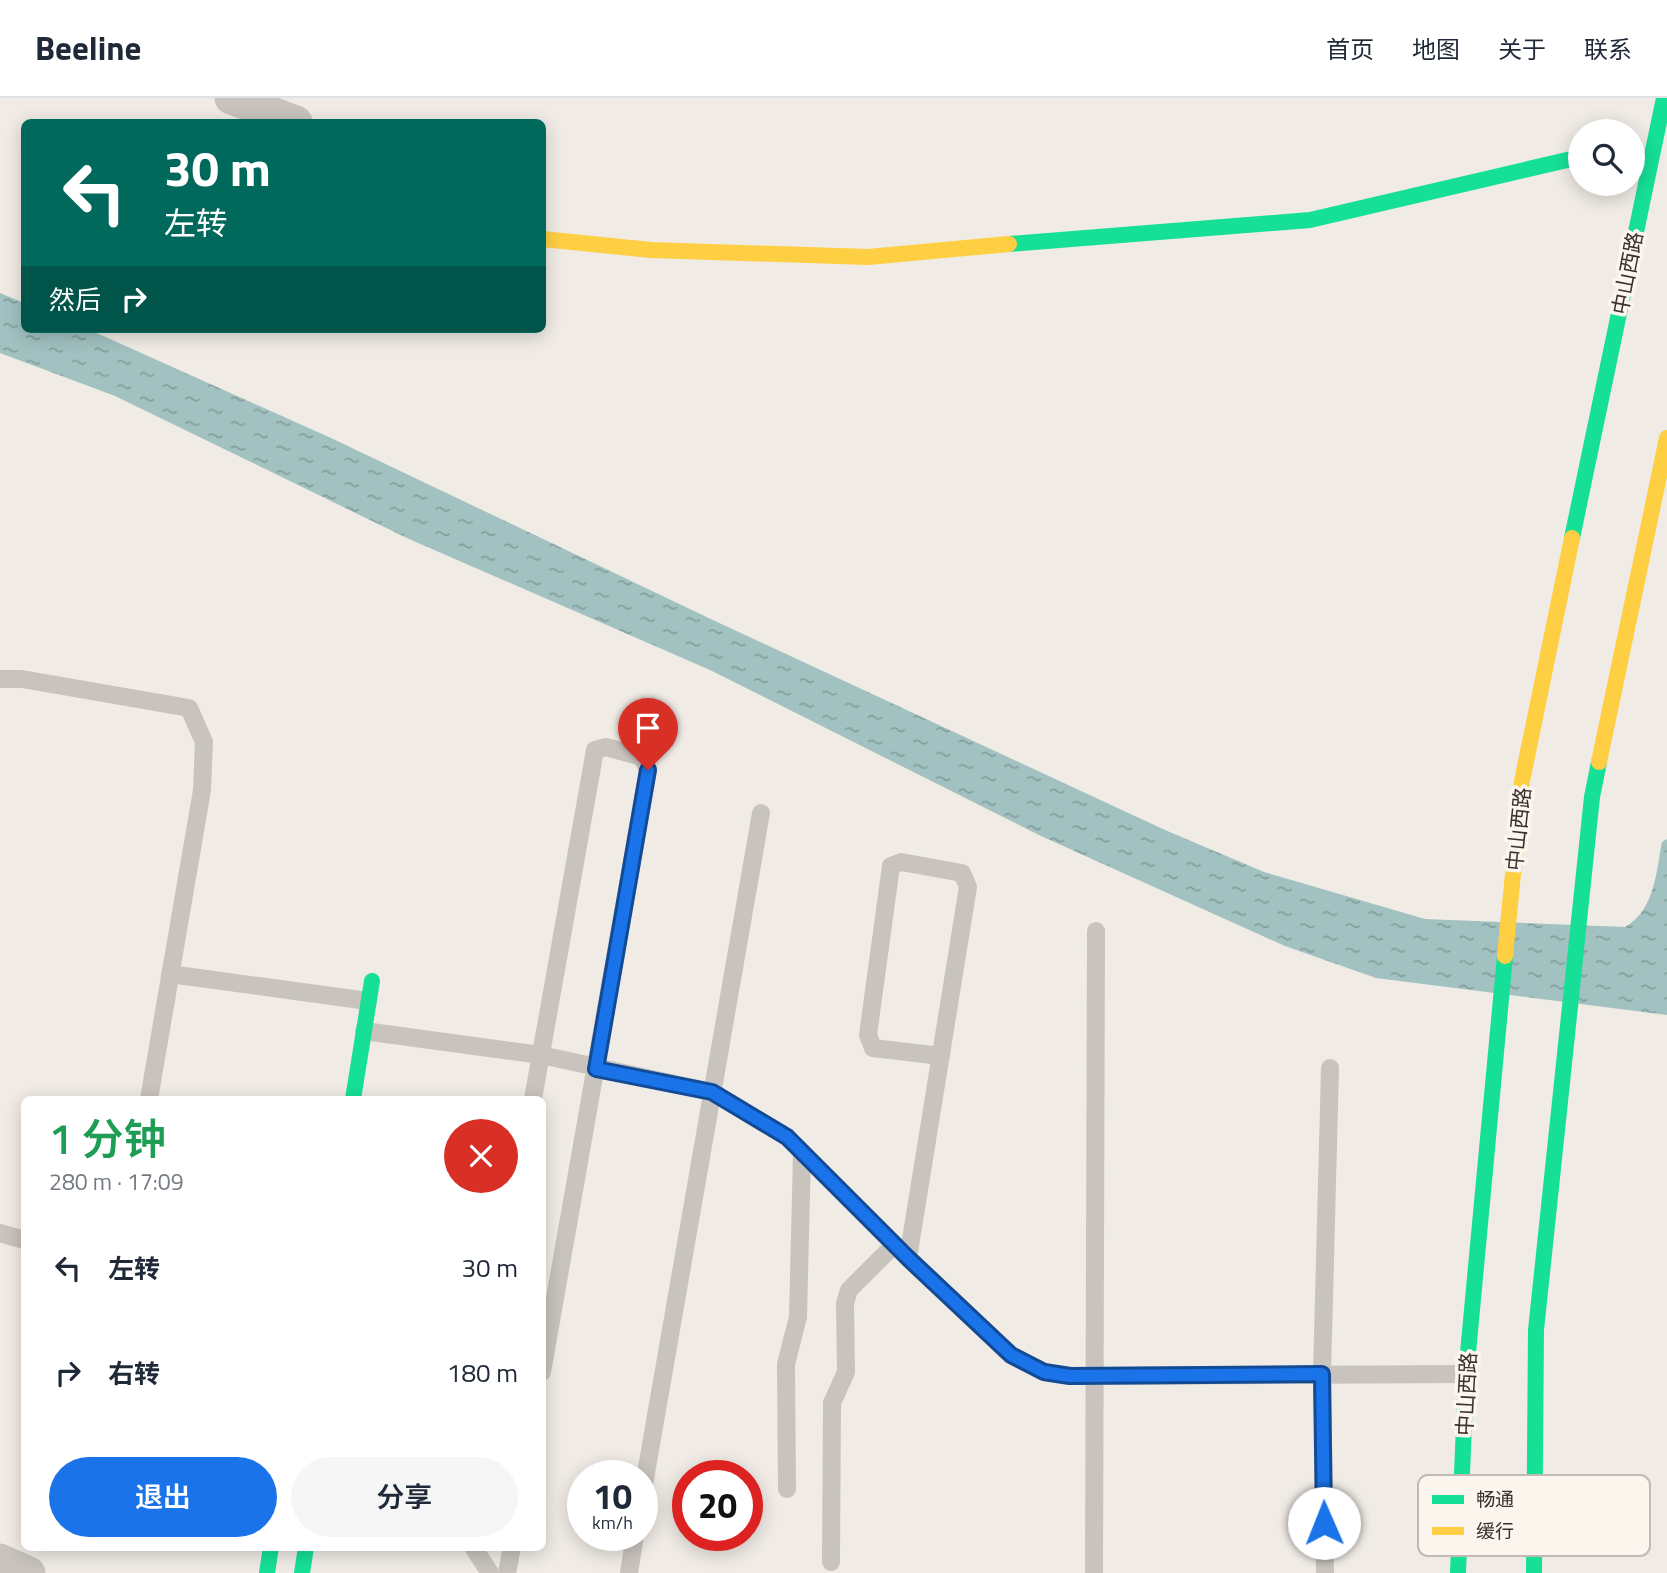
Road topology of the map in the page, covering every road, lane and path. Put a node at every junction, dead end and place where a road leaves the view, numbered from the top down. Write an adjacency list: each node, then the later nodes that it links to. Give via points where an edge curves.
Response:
1 (231, 98): 3 (street)
2 (1656, 116): 29 (main road, 中山西路, via 1522,781)
3 (288, 119)
4 (1568, 160): 5 (main road, via 1310,220 868,257 651,250)
5 (546, 239)
6 (1667, 438): 33 (main road, via 1592,797 1536,1330)
7 (0, 679): 10 (lane, via 189,708 204,742 202,790)
8 (761, 813): 18 (lane)
9 (1096, 931): 30 (lane)
10 (170, 974): 12 (lane); 19 (lane)
11 (372, 981): 12 (main road)
12 (368, 1001): 13 (main road)
13 (364, 1031): 14 (lane); 20 (main road)
14 (541, 1055): 17 (lane); 17 (lane, via 595,750 606,747 642,757 648,770); 21 (lane)
15 (941, 1056): 15 (lane, via 968,887 962,873 901,862 891,866 868,1035 873,1048); 26 (lane)
16 (1330, 1068): 28 (lane)
17 (596, 1069): 18 (lane); 27 (lane)
18 (712, 1092): 22 (lane, via 787,1137); 31 (lane)
19 (150, 1096)
20 (353, 1096)
21 (534, 1096)
22 (802, 1152): 25 (lane); 34 (lane, via 798,1317 786,1364)
23 (0, 1233): 24 (lane)
24 (21, 1239)
25 (894, 1245): 26 (lane); 41 (lane, via 849,1290 845,1303 846,1372 832,1403)
26 (908, 1258): 30 (lane, via 1011,1355 1044,1372)
27 (546, 1350)
28 (1322, 1374): 29 (lane); 30 (lane); 49 (lane)
29 (1466, 1374): 32 (main road, 中山西路)
30 (1095, 1376): 48 (lane)
31 (648, 1460)
32 (1462, 1475)
33 (1535, 1475)
34 (787, 1489)
35 (270, 1551): 43 (main road)
36 (305, 1551): 44 (main road)
37 (475, 1551): 45 (lane)
38 (511, 1551): 46 (lane)
39 (632, 1551): 47 (lane)
40 (0, 1560): 42 (street)
41 (831, 1562)
42 (29, 1573)
43 (267, 1573)
44 (302, 1573)
45 (489, 1573)
46 (507, 1573)
47 (629, 1573)
48 (1094, 1573)
49 (1325, 1573)

